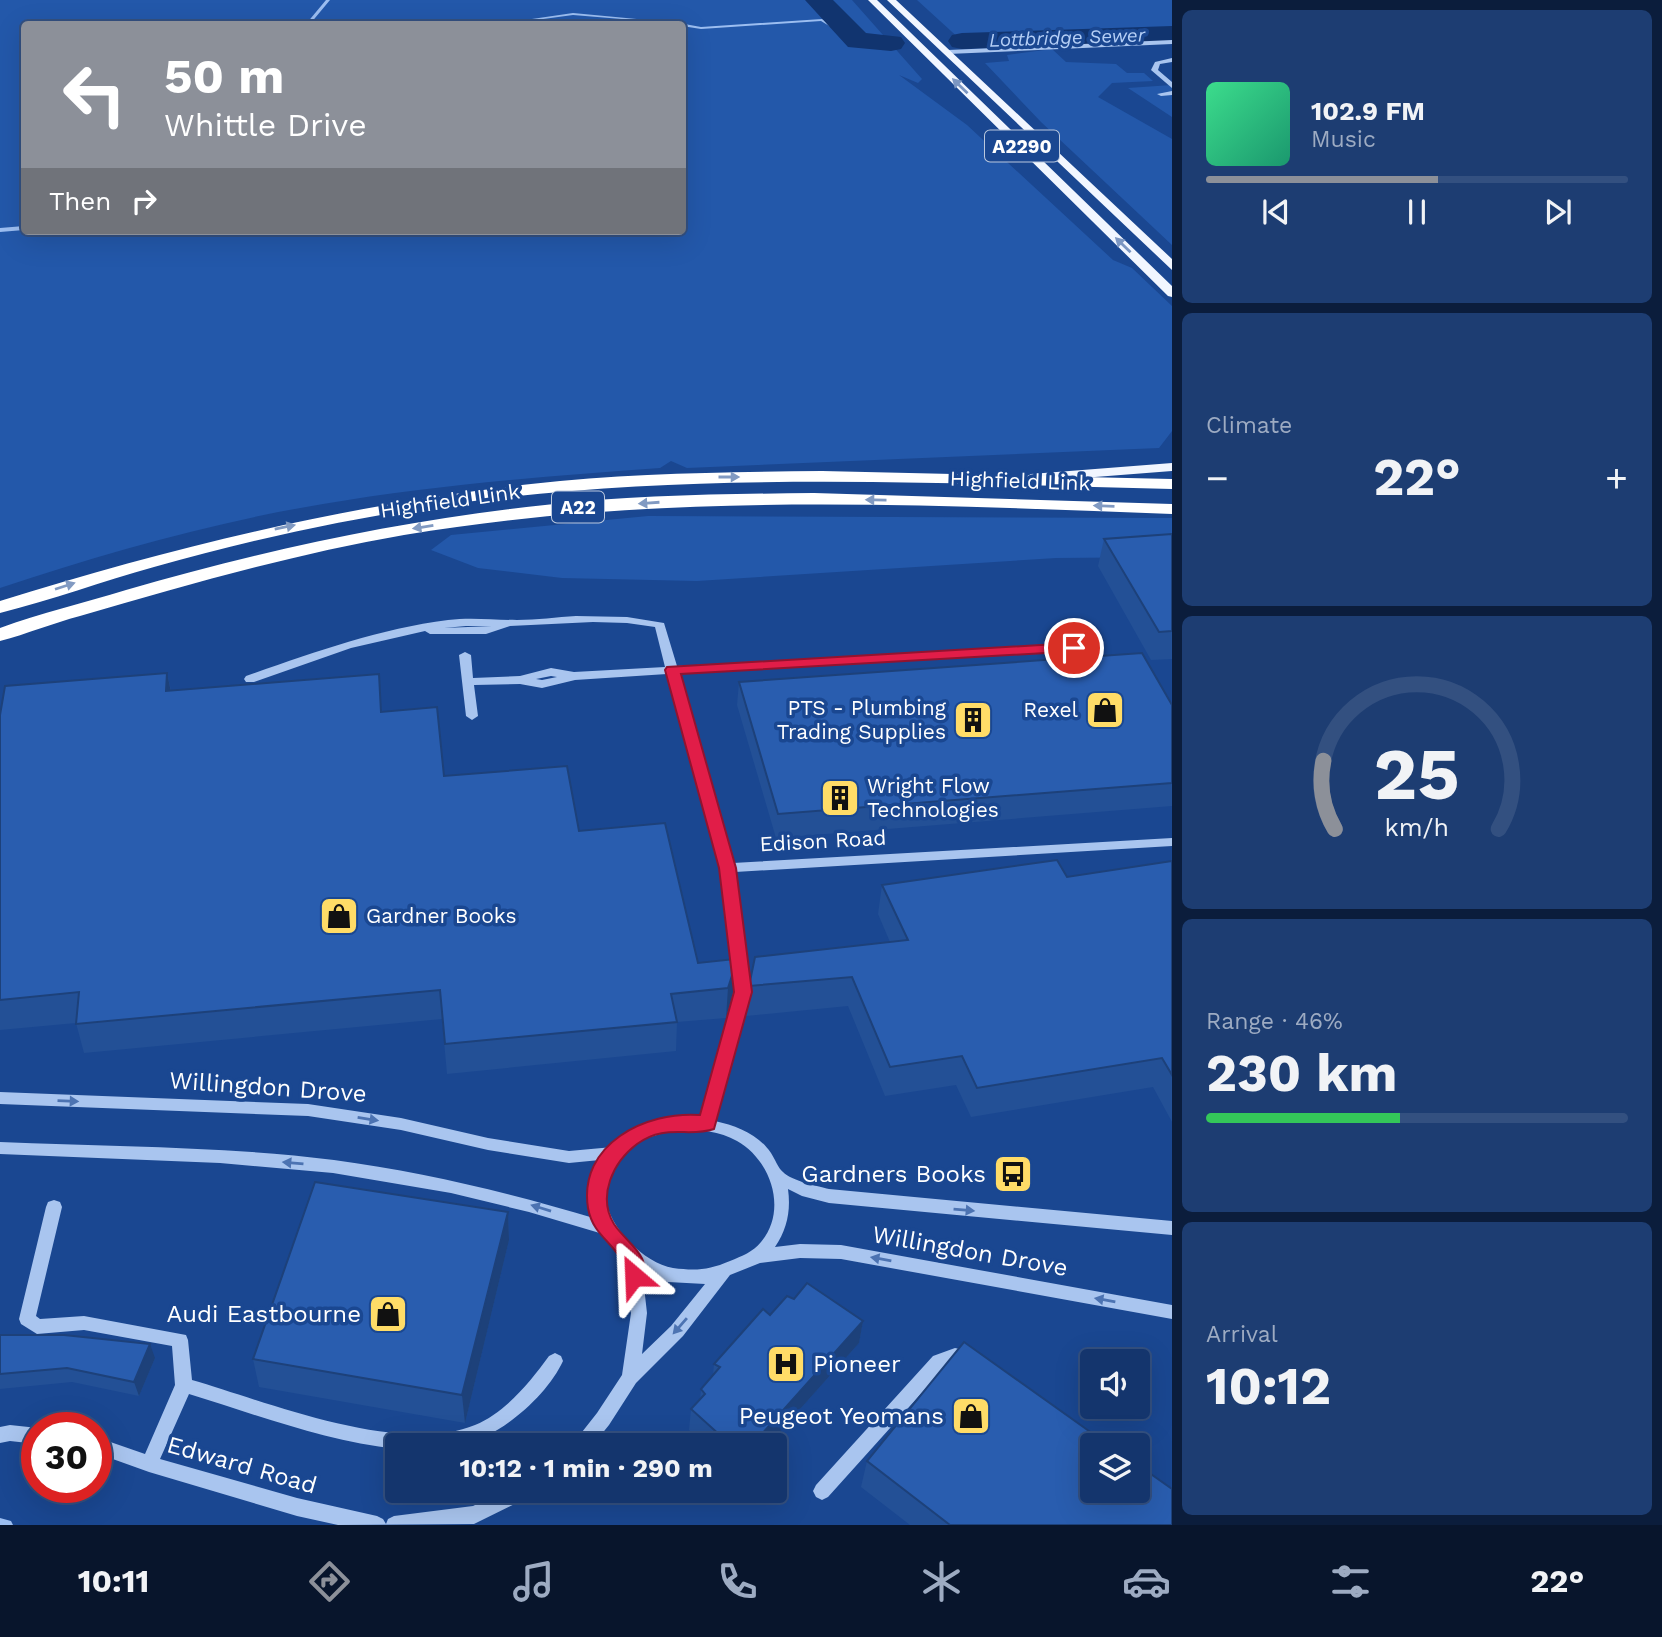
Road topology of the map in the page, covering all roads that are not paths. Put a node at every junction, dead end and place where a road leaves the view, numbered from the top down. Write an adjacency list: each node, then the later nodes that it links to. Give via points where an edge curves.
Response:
1 (872, 0): 10 (main road, A2290, one-way to 1)
2 (891, 0): 4 (main road, A2290)
3 (1172, 42): 4 (street)
4 (948, 52): 9 (main road, A2290)
5 (1172, 60): 6 (street, via 1157,63 1154,69)
6 (1172, 86)
7 (1172, 93): 8 (street)
8 (1161, 94)
9 (1172, 266)
10 (1172, 293)
11 (1172, 467): 12 (main road)
12 (1003, 480): 13 (highway, Highfield Link / A22); 15 (highway, Highfield Link / A22, one-way to 12, via 112,571 269,531 395,506 696,477)
13 (1172, 484)
14 (1172, 509): 16 (highway, Highfield Link / A22, one-way to 16, via 831,499 579,507 454,522 280,552)
15 (0, 607)
16 (0, 635)
17 (1074, 648): 19 (street)
18 (466, 655): 21 (street)
19 (672, 670): 20 (street, via 660,625 636,620 512,624 451,633 409,629 352,642); 21 (street, via 574,676 542,684); 24 (street)
20 (250, 679)
21 (467, 682): 22 (street)
22 (472, 716)
23 (1172, 842): 24 (street, Edison Road)
24 (727, 868): 26 (street, via 743,992)
25 (0, 1098): 28 (street, Willingdon Drove, one-way to 28, via 308,1110 569,1157)
26 (707, 1124): 28 (street, via 655,1126 631,1137); 29 (street, via 751,1142)
27 (0, 1148): 31 (street, one-way to 27, via 531,1205 293,1162)
28 (613, 1153): 31 (street, via 598,1189 598,1209)
29 (778, 1177): 32 (street, Willingdon Drove, one-way to 32, via 829,1196); 33 (street, via 782,1219)
30 (54, 1206): 40 (street, via 27,1319 37,1327 84,1323 180,1340)
31 (606, 1228): 34 (street)
32 (1172, 1228)
33 (758, 1256): 35 (street); 36 (street, Willingdon Drove, one-way to 33, via 841,1252)
34 (632, 1257): 35 (street, via 659,1272 691,1278); 39 (street, via 639,1314)
35 (723, 1274): 39 (street, one-way to 39, via 677,1331)
36 (1172, 1312)
37 (555, 1361): 40 (street, via 524,1399 501,1418 476,1433 439,1444 380,1440)
38 (985, 1366): 46 (street, via 962,1356 939,1361)
39 (630, 1377): 41 (street)
40 (184, 1385): 45 (street)
41 (591, 1433)
42 (21, 1434): 43 (street)
43 (0, 1435)
44 (112, 1451): 45 (street, Edward Road)
45 (149, 1464): 49 (street, Edward Road)
46 (822, 1491)
47 (504, 1503): 48 (street)
48 (477, 1520): 50 (street)
49 (377, 1525)
50 (394, 1525)

